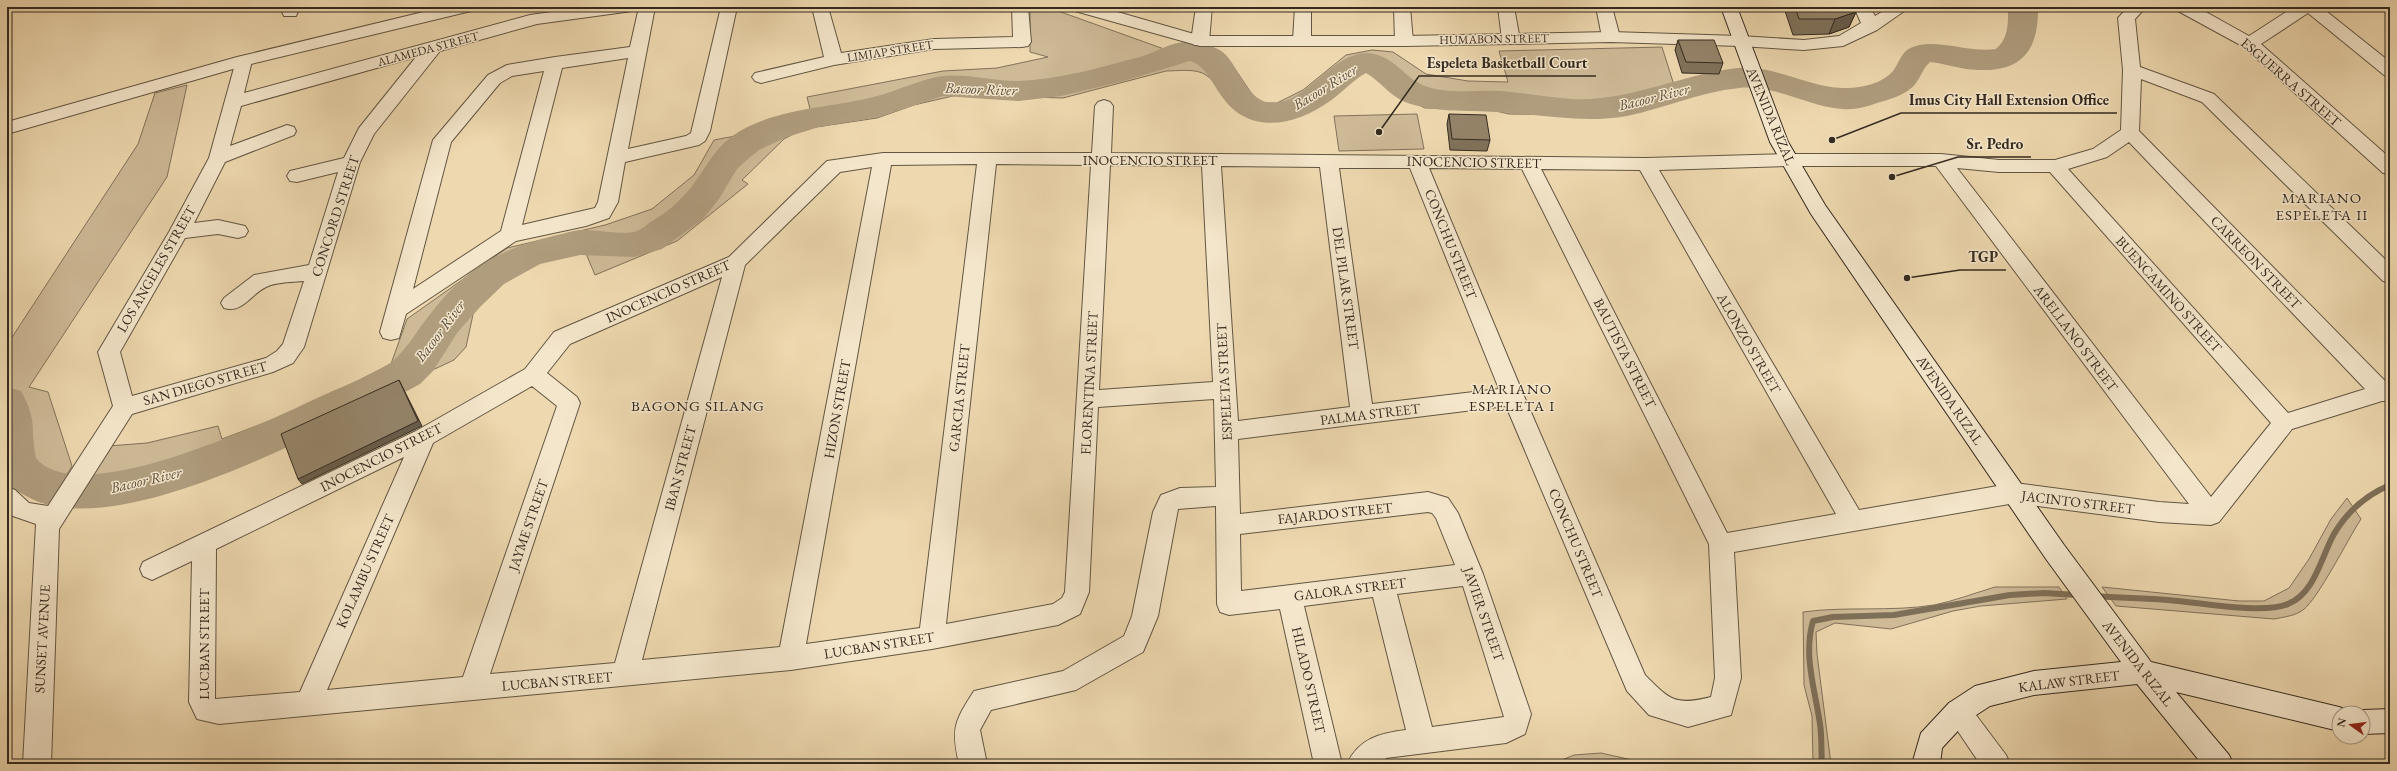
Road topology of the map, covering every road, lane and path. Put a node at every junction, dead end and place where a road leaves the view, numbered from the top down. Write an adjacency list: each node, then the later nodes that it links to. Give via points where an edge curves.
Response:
1 (465, 7): 32 (street)
2 (625, 7): 29 (street, ALAMEDA STREET, via 536,19)
3 (647, 7): 30 (street)
4 (729, 7): 43 (street, via 698,137 692,141)
5 (820, 7): 31 (street)
6 (1020, 7): 31 (street, LIMJAP STREET, via 1022,42 934,44)
7 (1081, 7): 20 (street, HUMABON STREET)
8 (1204, 7): 25 (street)
9 (1303, 7): 23 (street)
10 (1402, 7): 26 (street)
11 (1506, 7): 24 (street)
12 (1604, 7): 22 (street)
13 (1729, 7): 27 (street, AVENIDA RIZAL)
14 (1862, 7): 21 (street)
15 (1902, 7): 21 (street, HUMABON STREET)
16 (2138, 7): 34 (street, via 2126,18)
17 (2184, 7): 28 (street, ESGUERRA STREET)
18 (2306, 7): 28 (street)
19 (2311, 7): 35 (street)
20 (1107, 11): 25 (street, HUMABON STREET)
21 (1871, 26): 27 (street, HUMABON STREET, via 1843,40 1812,44)
22 (1611, 37): 24 (street, HUMABON STREET); 27 (street, HUMABON STREET)
23 (1302, 40): 25 (street, HUMABON STREET); 26 (street, HUMABON STREET)
24 (1512, 40): 26 (street, HUMABON STREET)
25 (1200, 41)
26 (1404, 41)
27 (1740, 41): 48 (street, AVENIDA RIZAL)
28 (2250, 43): 56 (street, ESGUERRA STREET)
29 (434, 47): 37 (street, ALAMEDA STREET); 51 (street, CONCORD STREET, via 366,132)
30 (639, 51): 33 (street); 43 (street)
31 (834, 60): 36 (street, LIMJAP STREET)
32 (243, 61): 37 (street, LOS ANGELES STREET); 39 (street)
33 (555, 62): 60 (street); 65 (street, via 499,74 442,140)
34 (2132, 70): 41 (street); 63 (street, via 2208,98)
35 (2390, 71)
36 (761, 77)
37 (233, 102): 42 (street, LOS ANGELES STREET)
38 (1104, 106): 46 (street, FLORENTINA STREET)
39 (7, 128)
40 (287, 132): 42 (street)
41 (2130, 132): 55 (street, INOCENCIO STREET, via 2100,153); 70 (street, CARREON STREET)
42 (218, 158): 59 (street, LOS ANGELES STREET)
43 (616, 158): 60 (street, via 608,202 602,213 586,219)
44 (987, 158): 45 (street, INOCENCIO STREET); 46 (street, INOCENCIO STREET); 94 (street, GARCIA STREET)
45 (883, 159): 61 (street, INOCENCIO STREET, via 834,166); 95 (street, HIZON STREET)
46 (1101, 159): 47 (street, INOCENCIO STREET); 72 (street, FLORENTINA STREET)
47 (1211, 160): 50 (street, INOCENCIO STREET); 69 (street, ESPELETA STREET)
48 (1789, 160): 49 (street, INOCENCIO STREET); 54 (street, INOCENCIO STREET); 78 (street, AVENIDA RIZAL, via 1818,209)
49 (1941, 160): 55 (street, INOCENCIO STREET, via 1998,166); 83 (street, ARELLANO STREET)
50 (1329, 161): 52 (street, INOCENCIO STREET); 74 (street, DEL PILAR STREET)
51 (351, 162): 57 (street); 62 (street, CONCORD STREET)
52 (1417, 162): 53 (street, INOCENCIO STREET); 71 (street, CONCHU STREET)
53 (1528, 163): 54 (street, INOCENCIO STREET); 87 (street, BAUTISTA STREET)
54 (1646, 164): 84 (street, ALONZO STREET)
55 (2055, 166): 75 (street, BUENCAMINO STREET)
56 (2390, 168)
57 (297, 176)
58 (238, 231): 59 (street, via 218,227)
59 (178, 232): 73 (street, LOS ANGELES STREET, via 108,352)
60 (510, 235): 65 (street)
61 (736, 262): 68 (street, INOCENCIO STREET, via 562,338); 97 (street, IBAN STREET)
62 (317, 271): 64 (street, via 261,280); 67 (street, CONCORD STREET, via 293,347)
63 (2390, 276)
64 (231, 303)
65 (398, 309): 66 (street)
66 (391, 332)
67 (285, 357): 73 (street, SAN DIEGO STREET, via 273,364)
68 (533, 374): 77 (street, INOCENCIO STREET); 98 (street, JAYME STREET, via 569,403)
69 (1224, 390): 72 (street); 76 (street, ESPELETA STREET)
70 (2386, 392): 75 (street)
71 (1513, 396): 74 (street, PALMA STREET); 87 (street, CONCHU STREET, via 1636,682 1658,706 1688,715 1722,706 1728,678)
72 (1088, 398): 93 (street, FLORENTINA STREET, via 1077,592)
73 (124, 407): 82 (street, SUNSET AVENUE)
74 (1362, 415): 76 (street, PALMA STREET)
75 (2284, 423): 83 (street)
76 (1227, 431): 79 (street, ESPELETA STREET)
77 (424, 437): 86 (street, INOCENCIO STREET); 99 (street, KOLAMBU STREET)
78 (2015, 494): 83 (street, JACINTO STREET); 84 (street, JACINTO STREET); 96 (street, AVENIDA RIZAL)
79 (1228, 496): 85 (street, ESPELETA STREET); 106 (street, via 1180,498 1169,502 1146,616 1134,644 1067,682 983,700 965,733)
80 (7, 497): 82 (street, via 19,509 38,515)
81 (1440, 505): 85 (street, FAJARDO STREET, via 1428,502); 89 (street, JAVIER STREET, via 1446,513)
82 (57, 511): 105 (street, SUNSET AVENUE, via 47,527)
83 (2211, 516)
84 (1853, 522): 87 (street, JACINTO STREET)
85 (1229, 525): 92 (street, ESPELETA STREET)
86 (204, 544): 88 (street, INOCENCIO STREET); 99 (street, LUCBAN STREET, via 202,702 206,710 219,712)
87 (1721, 544)
88 (152, 569)
89 (1471, 574): 90 (street, GALORA STREET); 104 (street, JAVIER STREET, via 1518,714 1516,725 1506,730)
90 (1382, 585): 91 (street, GALORA STREET); 104 (street)
91 (1290, 597): 92 (street, GALORA STREET); 107 (street, HILADO STREET)
92 (1229, 604)
93 (1071, 606): 94 (street, LUCBAN STREET, via 1058,614)
94 (932, 638): 95 (street, LUCBAN STREET)
95 (791, 658): 97 (street, LUCBAN STREET)
96 (2143, 672): 100 (street, KALAW STREET, via 2034,683 1984,695); 101 (street, KALAW STREET); 111 (street, AVENIDA RIZAL)
97 (625, 674): 98 (street, LUCBAN STREET)
98 (472, 689): 99 (street, LUCBAN STREET)
99 (307, 705)
100 (1958, 712): 109 (street, KALAW STREET, via 1930,742); 110 (street)
101 (2331, 717)
102 (2390, 721): 103 (street)
103 (2371, 722)
104 (1422, 740): 108 (street, via 1380,746)
105 (37, 764)
106 (973, 764)
107 (1328, 764)
108 (1361, 764)
109 (1926, 764)
110 (1996, 764)
111 (2219, 764)

